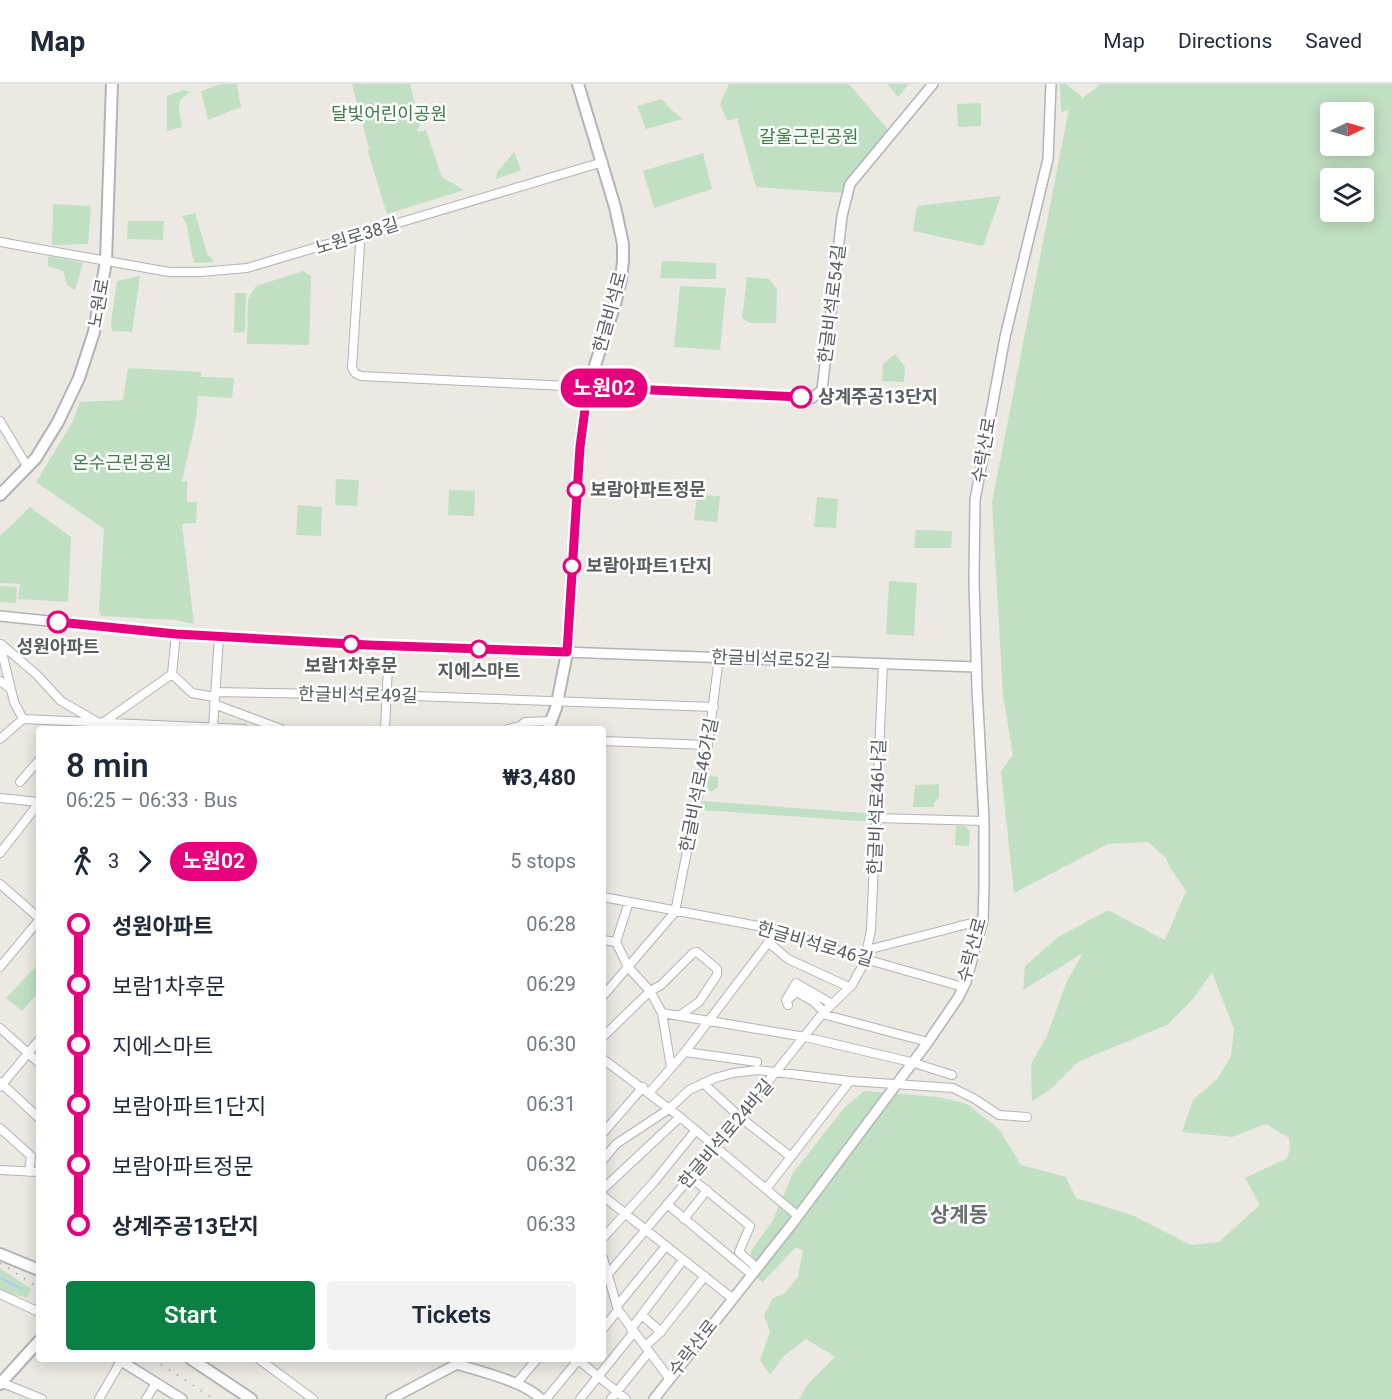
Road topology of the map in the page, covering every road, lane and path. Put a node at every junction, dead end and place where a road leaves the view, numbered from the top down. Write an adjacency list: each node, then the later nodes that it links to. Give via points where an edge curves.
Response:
1 (112, 84): 8 (main road, 노원로)
2 (578, 84): 5 (main road, 한글비석로)
3 (933, 84): 9 (street, 한글비석로54길, via 850,184 841,223 822,390 812,398)
4 (1051, 84): 21 (street, 수락산로, via 1048,159 1005,337 975,500)
5 (603, 162): 6 (street, 노원로38길); 9 (main road, 한글비석로, via 621,232 623,261 615,304)
6 (358, 234): 8 (street, 노원로38길, via 247,268 169,272); 9 (street, via 352,368 355,373)
7 (0, 242): 8 (street, 노원로38길)
8 (106, 261): 11 (main road, 노원로, via 94,332 79,378 58,422)
9 (588, 387): 18 (main road, 한글비석로, via 580,447)
10 (0, 421): 11 (street)
11 (27, 466): 12 (main road, 노원로)
12 (0, 495)
13 (0, 616): 14 (street, 한글비석로52길)
14 (176, 634): 15 (street, 한글비석로52길); 22 (street)
15 (219, 636): 17 (street, 한글비석로52길); 26 (street)
16 (0, 643): 24 (street); 33 (street, via 61,701)
17 (389, 646): 18 (street, 한글비석로52길); 25 (street)
18 (567, 652): 19 (street, 한글비석로52길); 27 (main road, 한글비석로)
19 (719, 657): 20 (street, 한글비석로52길); 28 (street, 한글비석로46가길)
20 (883, 664): 21 (street, 한글비석로52길); 46 (street, 한글비석로46나길)
21 (976, 667): 47 (street, 수락산로)
22 (172, 674): 26 (street, via 192,693); 33 (street)
23 (0, 681): 24 (street)
24 (10, 688): 29 (street)
25 (387, 695): 26 (street, 한글비석로49길); 27 (street, 한글비석로49길); 36 (street)
26 (214, 698): 34 (street); 35 (street)
27 (558, 701): 28 (street, 한글비석로49길); 31 (main road, 한글비석로)
28 (714, 707): 40 (street, 한글비석로46가길)
29 (23, 719): 30 (street); 38 (street)
30 (36, 721): 32 (street); 33 (street)
31 (550, 725): 37 (street, 한글비석로, via 525,722)
32 (39, 726)
33 (99, 726)
34 (213, 726)
35 (275, 726)
36 (386, 726)
37 (520, 726)
38 (0, 739)
39 (606, 741): 40 (street)
40 (708, 745): 52 (street, 한글비석로46가길)
41 (36, 763): 42 (street)
42 (20, 782)
43 (0, 798): 44 (street)
44 (36, 802)
45 (36, 806): 48 (street)
46 (876, 818): 47 (street); 60 (street, 한글비석로46나길)
47 (984, 821): 54 (street, 수락산로)
48 (0, 853)
49 (0, 884): 53 (street)
50 (606, 898): 51 (street, 한글비석로46길)
51 (629, 902): 52 (street, 한글비석로46길); 58 (street)
52 (675, 912): 56 (street, 한글비석로46길); 62 (street)
53 (36, 916)
54 (983, 920): 60 (street); 65 (street, 수락산로)
55 (36, 923): 63 (street)
56 (777, 931): 59 (street); 61 (street, 한글비석로46길)
57 (606, 940): 58 (street)
58 (616, 942): 62 (street)
59 (768, 942): 64 (street, via 788,959); 72 (street)
60 (867, 950): 61 (street, 한글비석로46나길)
61 (865, 959): 64 (street, 한글비석로24바길); 65 (street, 한글비석로46길)
62 (628, 966): 66 (street); 67 (street)
63 (0, 967)
64 (849, 987): 68 (street, 한글비석로24바길)
65 (963, 987): 76 (street, 수락산로)
66 (650, 991): 69 (street); 71 (street, via 693,953 701,954 717,969 717,975 703,996); 74 (street)
67 (606, 992)
68 (832, 1004): 70 (street, 한글비석로24바길); 70 (street, via 796,983 786,1000 788,1005 796,992 813,1001)
69 (662, 1013): 71 (street); 84 (street)
70 (823, 1013): 75 (street, 한글비석로24바길); 76 (street)
71 (679, 1016): 72 (street)
72 (708, 1021): 75 (street); 78 (street)
73 (0, 1028): 79 (street)
74 (606, 1034)
75 (805, 1037): 83 (street); 85 (street, 한글비석로24바길)
76 (928, 1042): 83 (street, 수락산로)
77 (36, 1044): 79 (street)
78 (685, 1052): 82 (street); 84 (street)
79 (28, 1053): 80 (street); 90 (street)
80 (36, 1060)
81 (606, 1061): 91 (street)
82 (757, 1062)
83 (911, 1062): 86 (street); 89 (street, 수락산로)
84 (671, 1067): 91 (street)
85 (777, 1071): 87 (street); 88 (street, via 733,1073); 95 (street, 한글비석로24바길)
86 (952, 1075)
87 (850, 1081): 89 (street); 102 (street)
88 (704, 1083): 92 (street, via 689,1089); 95 (street)
89 (896, 1083): 96 (street, via 953,1088 999,1115); 113 (street, 수락산로)
90 (1, 1084): 93 (street)
91 (646, 1090): 92 (street); 98 (street)
92 (669, 1108): 94 (street); 101 (street, via 616,1144)
93 (36, 1115)
94 (680, 1117): 99 (street); 107 (street)
95 (740, 1117): 100 (street, 한글비석로24바길); 102 (street)
96 (1027, 1117)
97 (0, 1128): 104 (street, via 31,1156)
98 (606, 1130)
99 (696, 1130): 100 (street); 112 (street)
100 (716, 1147): 106 (street, 한글비석로24바길); 108 (street)
101 (606, 1156)
102 (791, 1157): 108 (street)
103 (0, 1170): 104 (street)
104 (29, 1172): 105 (street)
105 (36, 1172)
106 (690, 1177): 109 (street); 111 (street, 한글비석로24바길)
107 (606, 1186)
108 (766, 1189): 113 (street)
109 (706, 1190): 114 (street); 121 (street, via 750,1226 739,1252)
110 (606, 1198): 112 (street)
111 (667, 1204): 114 (street); 115 (street, 한글비석로24바길)
112 (626, 1215): 115 (street); 116 (street)
113 (798, 1216): 121 (street, 수락산로)
114 (684, 1219): 121 (street)
115 (645, 1230): 117 (street); 122 (street, 한글비석로24바길)
116 (606, 1235)
117 (666, 1246): 119 (street); 127 (street)
118 (0, 1254): 120 (main road)
119 (683, 1260): 123 (street); 129 (street)
120 (36, 1269)
121 (754, 1271): 126 (street, 수락산로)
122 (606, 1276)
123 (705, 1276): 126 (street); 132 (street)
124 (606, 1282): 127 (street)
125 (0, 1294): 128 (street)
126 (732, 1298): 145 (street, 수락산로)
127 (618, 1308): 130 (street); 131 (street)
128 (36, 1311)
129 (642, 1315): 131 (street); 132 (street)
130 (606, 1325)
131 (632, 1330): 134 (street); 144 (street)
132 (661, 1332): 134 (street)
133 (36, 1344): 146 (main road)
134 (647, 1349): 145 (street); 150 (street)
135 (119, 1362): 154 (street)
136 (123, 1362): 147 (street)
137 (195, 1362): 151 (main road)
138 (263, 1362): 157 (street)
139 (456, 1362): 158 (street)
140 (461, 1362): 148 (street)
141 (534, 1362): 148 (street)
142 (576, 1362): 160 (street)
143 (582, 1362): 144 (street)
144 (598, 1376): 150 (street); 161 (street)
145 (669, 1378): 164 (street, 수락산로)
146 (1, 1383): 149 (street)
147 (156, 1383): 155 (street); 156 (street)
148 (516, 1384): 159 (street)
149 (17, 1389): 152 (street); 153 (street)
150 (617, 1392): 162 (street); 163 (street)
151 (248, 1398)
152 (22, 1399)
153 (42, 1399)
154 (99, 1399)
155 (146, 1399)
156 (182, 1399)
157 (313, 1399)
158 (391, 1399)
159 (541, 1399)
160 (546, 1399)
161 (580, 1399)
162 (611, 1399)
163 (626, 1399)
164 (654, 1399)

